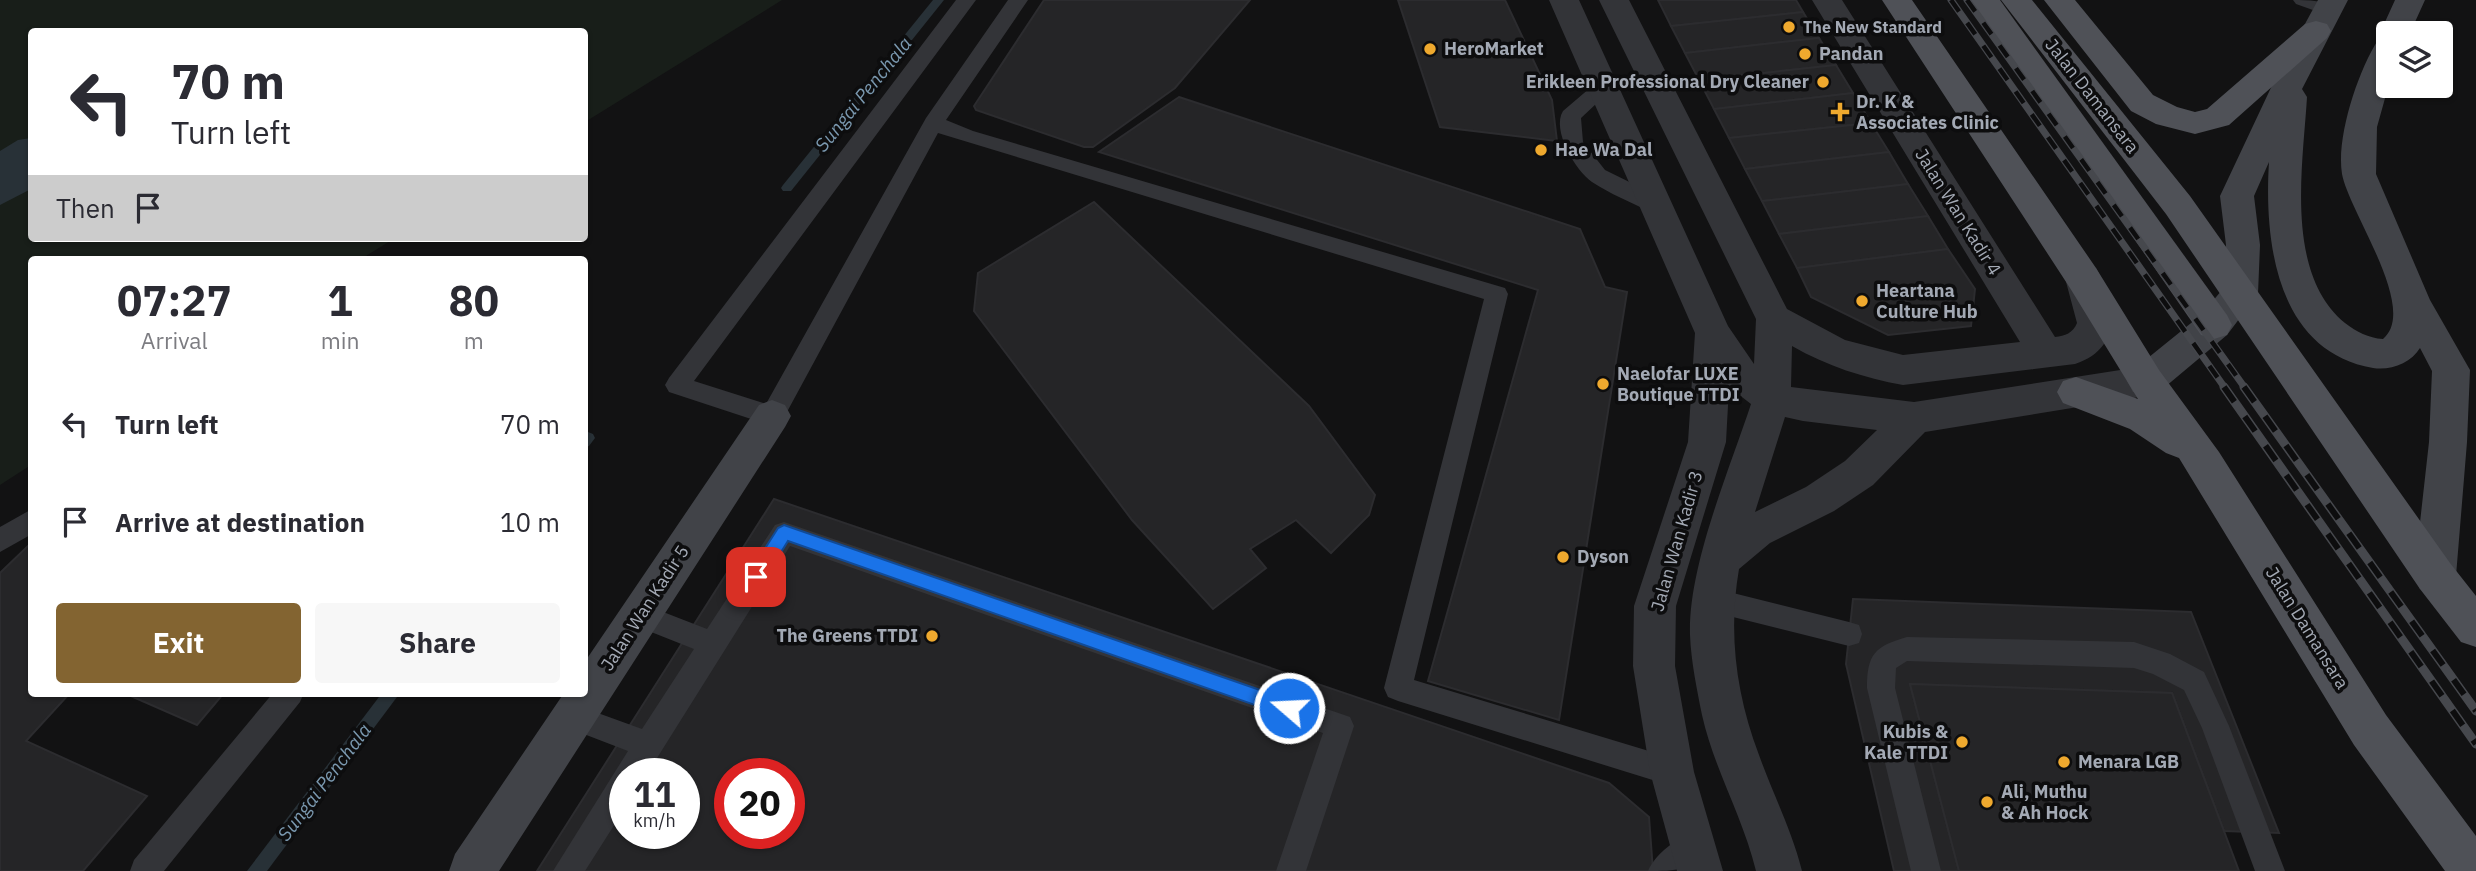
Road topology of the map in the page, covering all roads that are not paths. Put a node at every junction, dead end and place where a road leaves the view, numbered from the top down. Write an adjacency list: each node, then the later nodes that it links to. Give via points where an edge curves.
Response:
1 (966, 0): 30 (lane, via 677,385)
2 (1018, 0): 17 (lane)
3 (1564, 0): 16 (street, Jalan Wan Kadir 3)
4 (1614, 0): 23 (street)
5 (1826, 0): 26 (street, Jalan Wan Kadir 4, via 2039,341)
6 (1897, 0): 20 (main road, Jalan Damansara)
7 (1984, 0): 24 (main road)
8 (2016, 0): 18 (main road, Jalan Damansara)
9 (2059, 0): 13 (main road)
10 (2410, 0): 12 (main road)
11 (2320, 10): 13 (main road, via 2218,117 2195,123 2167,116 2143,103); 15 (main road)
12 (2400, 21)
13 (2115, 69): 18 (main road)
14 (2376, 77): 22 (main road, via 2361,127 2359,174)
15 (2292, 78): 21 (main road, via 2237,196 2243,245); 22 (main road, via 2285,215 2291,263 2304,298 2329,330 2345,343 2372,354 2391,354 2402,345)
16 (1604, 87): 19 (street, Jalan Wan Kadir 3); 19 (lane, via 1570,116 1573,143 1597,174)
17 (933, 123): 30 (lane); 47 (lane, via 1497,294 1398,688)
18 (2178, 205): 21 (main road, Jalan Damansara)
19 (1657, 206): 25 (street, Jalan Wan Kadir 3)
20 (2083, 278): 26 (street, via 2095,323 2090,337 2075,349); 27 (main road, Jalan Damansara)
21 (2240, 294): 24 (main road); 35 (main road, Jalan Damansara)
22 (2413, 303): 35 (main road, via 2451,370)
23 (1774, 319): 26 (street, via 1832,351 1903,370); 29 (street)
24 (2214, 325): 27 (main road)
25 (1713, 334): 29 (street, Jalan Wan Kadir 3, via 1741,375); 47 (street, Jalan Wan Kadir 3, via 1707,442 1655,606 1654,666)
26 (2039, 354)
27 (2146, 381): 28 (street, Jalan Wan Kadir 3); 32 (main road, Jalan Damansara)
28 (2076, 392): 31 (street, Jalan Wan Kadir 3); 32 (main road, via 2134,413 2167,431)
29 (1772, 398): 31 (street, Jalan Wan Kadir 3, via 1803,406); 36 (street)
30 (772, 416): 37 (main road, Jalan Wan Kadir 5)
31 (1914, 418): 36 (street, via 1859,473 1820,499 1756,531)
32 (2205, 464): 57 (main road, Jalan Damansara, via 2370,730)
33 (28, 523): 34 (lane)
34 (0, 541)
35 (2435, 576): 38 (main road, Jalan Damansara)
36 (1717, 580): 39 (lane); 54 (street, via 1712,636 1724,715)
37 (640, 615): 40 (lane); 41 (main road, Jalan Wan Kadir 5)
38 (2476, 628)
39 (1849, 634)
40 (713, 644): 45 (lane); 53 (lane, via 784,533 1340,726)
41 (588, 694)
42 (287, 697): 50 (lane)
43 (586, 697): 44 (main road, Jalan Wan Kadir 5)
44 (573, 717): 45 (lane); 51 (main road, Jalan Wan Kadir 5)
45 (648, 745): 46 (lane)
46 (640, 758)
47 (1672, 772): 49 (street, Jalan Wan Kadir 3)
48 (609, 807): 52 (lane)
49 (1685, 863)
50 (145, 871)
51 (472, 871)
52 (568, 871)
53 (1291, 871)
54 (1779, 871)
55 (1926, 871): 56 (lane, via 1881,688 1881,664 1890,653 1907,649 2134,655 2194,681 2216,726)
56 (2270, 871)
57 (2473, 871)

